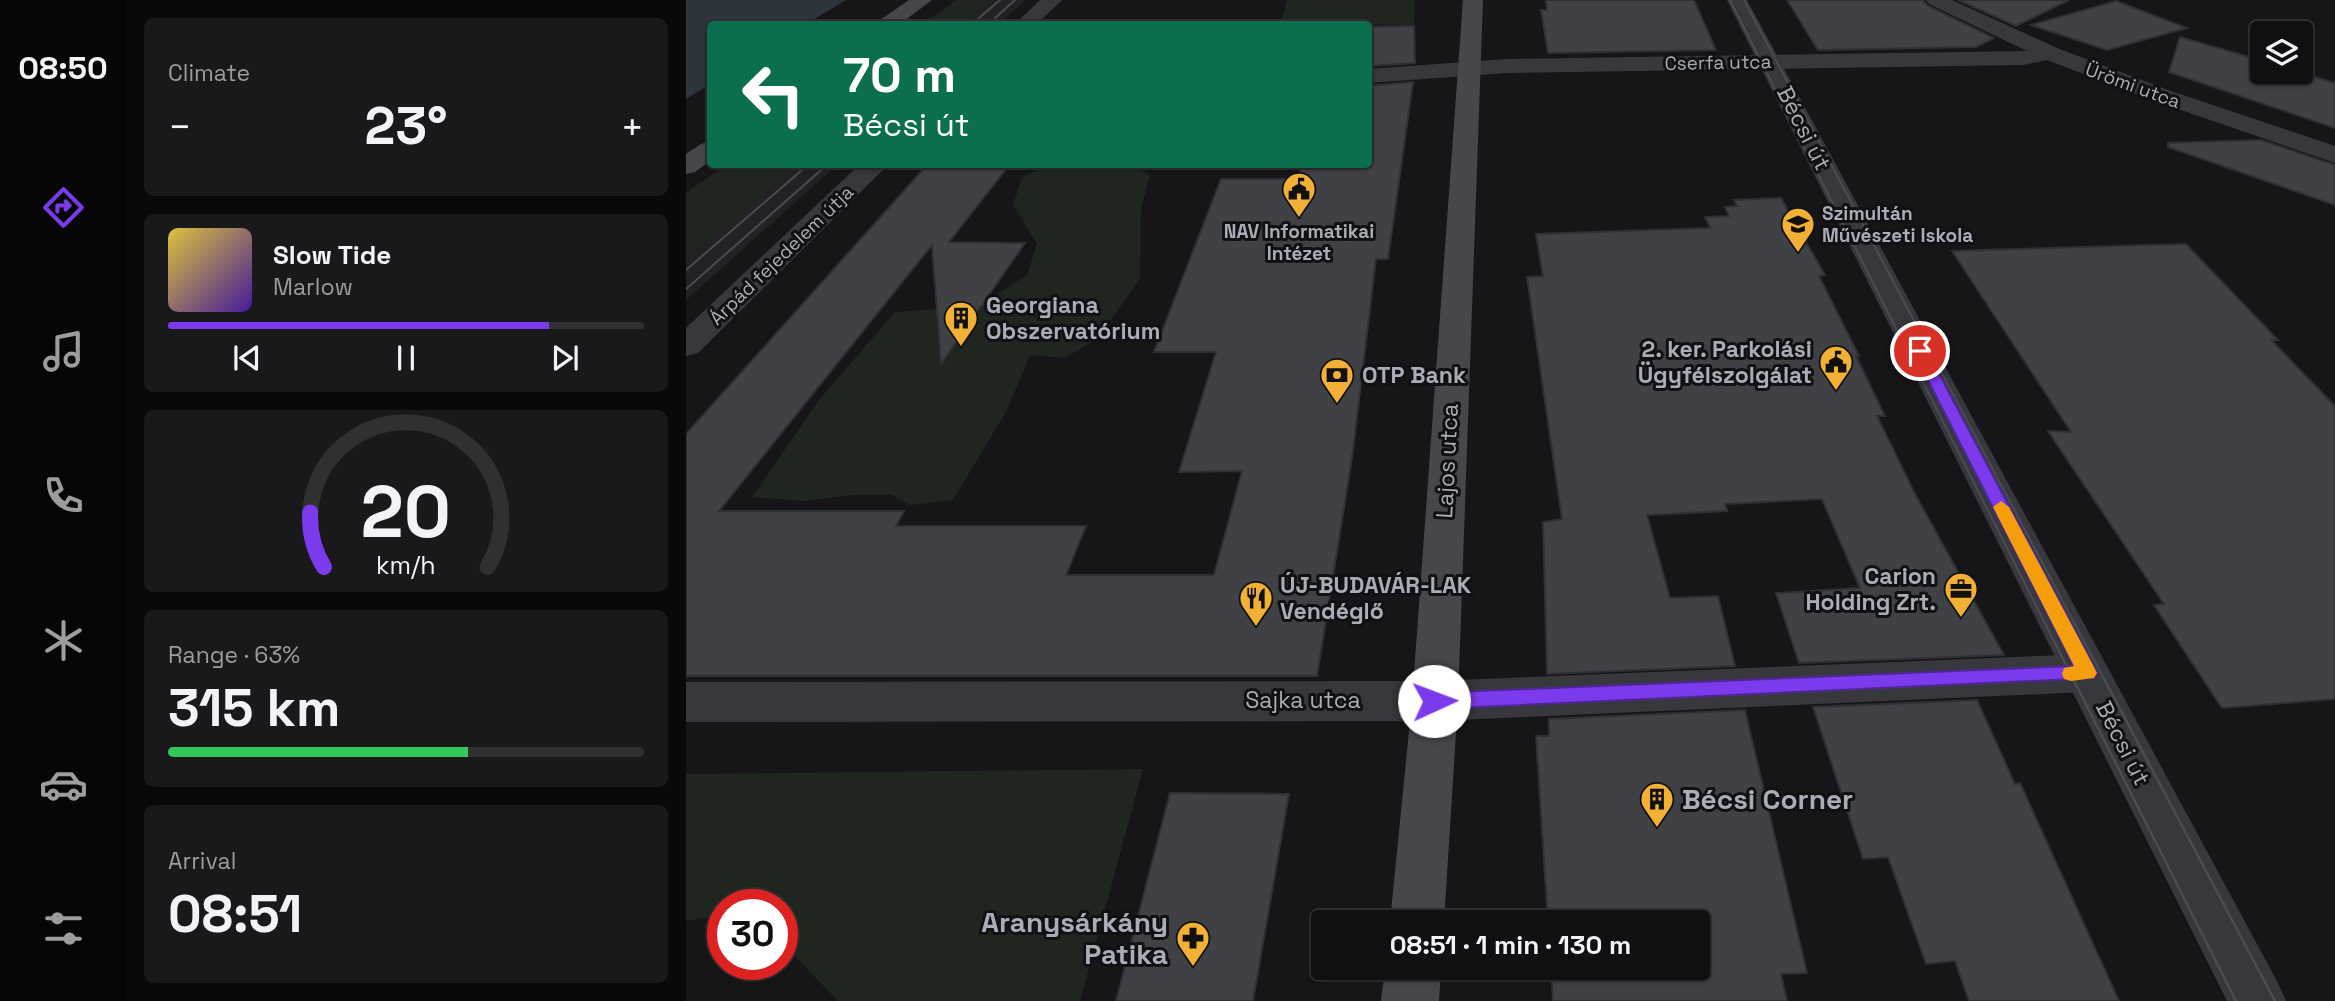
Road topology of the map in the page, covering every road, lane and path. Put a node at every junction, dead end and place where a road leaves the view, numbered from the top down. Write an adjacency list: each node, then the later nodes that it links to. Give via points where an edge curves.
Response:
1 (922, 0): 6 (main road)
2 (1052, 0): 7 (street)
3 (1473, 0): 10 (main road, Lajos utca)
4 (1737, 0): 9 (street, Bécsi út)
5 (1936, 0): 8 (street, Ürömi utca)
6 (891, 21)
7 (1028, 21)
8 (2049, 53): 9 (street, Cserfa utca, via 2023,58); 13 (street, Ürömi utca)
9 (1769, 61): 10 (street, Cserfa utca); 17 (street, Bécsi út)
10 (1470, 69): 11 (street, Cserfa utca); 18 (main road, Lajos utca)
11 (1372, 76)
12 (707, 151): 14 (main road)
13 (2335, 155)
14 (686, 166)
15 (873, 168): 16 (street, Árpád fejedelem útja)
16 (686, 346)
17 (2087, 673): 18 (street, Sajka utca); 23 (street, Bécsi út)
18 (1434, 701): 19 (street, Sajka utca); 20 (main road, Lajos utca)
19 (686, 702)
20 (1418, 910)
21 (1412, 980): 22 (main road)
22 (1410, 1001)
23 (2257, 1001)

